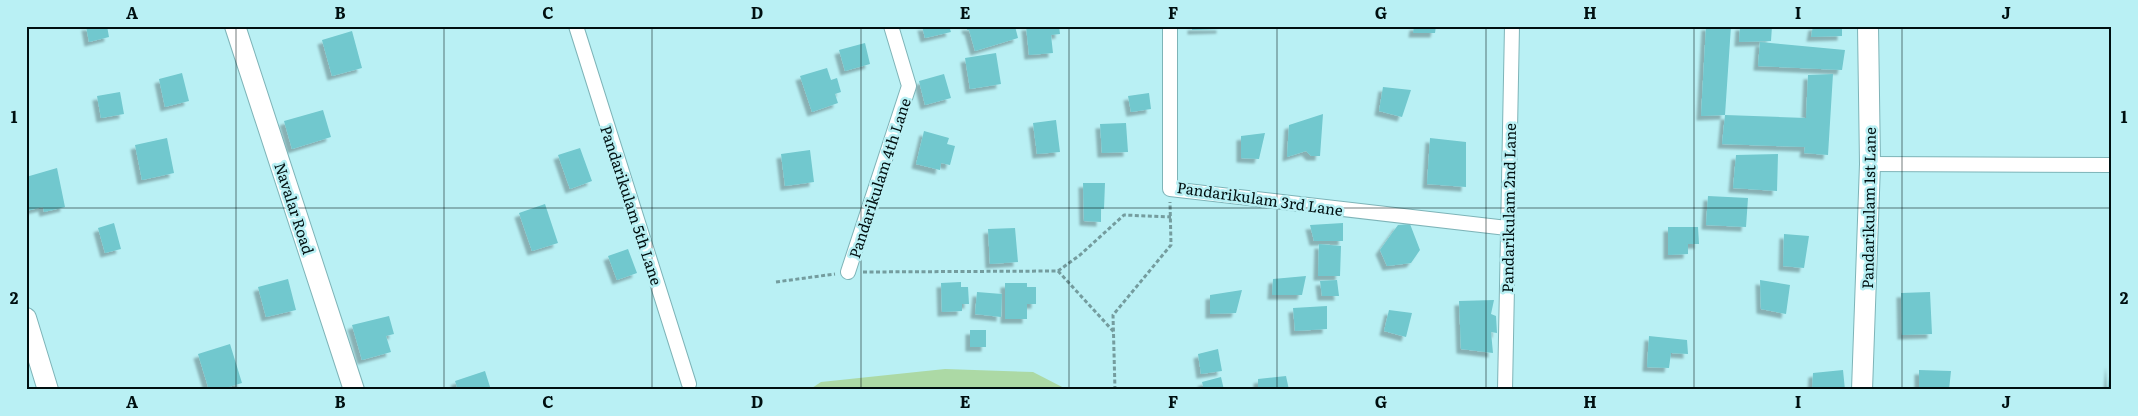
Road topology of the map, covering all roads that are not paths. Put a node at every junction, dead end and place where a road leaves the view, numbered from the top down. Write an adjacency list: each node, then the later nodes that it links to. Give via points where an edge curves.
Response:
1 (234, 26): 15 (street, Navalar Road)
2 (576, 26): 13 (street, Pandarikulam 5th Lane)
3 (890, 26): 10 (street, Pandarikulam 4th Lane, via 909,86)
4 (1170, 26): 9 (street, Pandarikulam 3rd Lane, via 1170,188)
5 (1512, 26): 9 (street, Pandarikulam 2nd Lane)
6 (1868, 26): 7 (street, Pandarikulam 1st Lane)
7 (1870, 164): 8 (street); 17 (street, Pandarikulam 1st Lane)
8 (2112, 165)
9 (1507, 228): 16 (street, Pandarikulam 2nd Lane)
10 (848, 272)
11 (26, 318): 12 (street)
12 (32, 359): 14 (street)
13 (689, 384)
14 (48, 390)
15 (354, 390)
16 (1505, 390)
17 (1862, 390)

